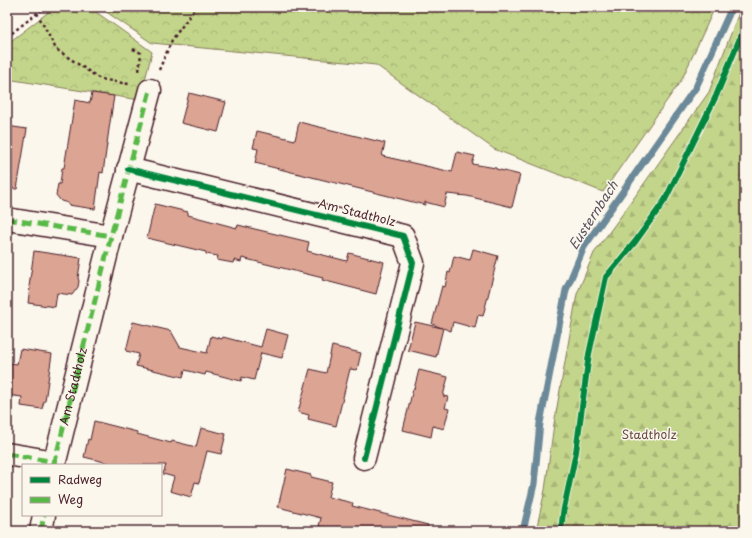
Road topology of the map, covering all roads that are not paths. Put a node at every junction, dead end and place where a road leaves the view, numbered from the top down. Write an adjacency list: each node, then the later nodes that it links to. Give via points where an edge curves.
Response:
1 (144, 88): 2 (street, Am Stadtholz)
2 (128, 169): 4 (street, Am Stadtholz); 6 (street, Am Stadtholz, via 403,236 413,263)
3 (7, 219): 4 (street)
4 (111, 236): 7 (street, Am Stadtholz)
5 (7, 454): 7 (street)
6 (364, 458)
7 (54, 464)
8 (44, 516): 9 (street)
9 (41, 531)

